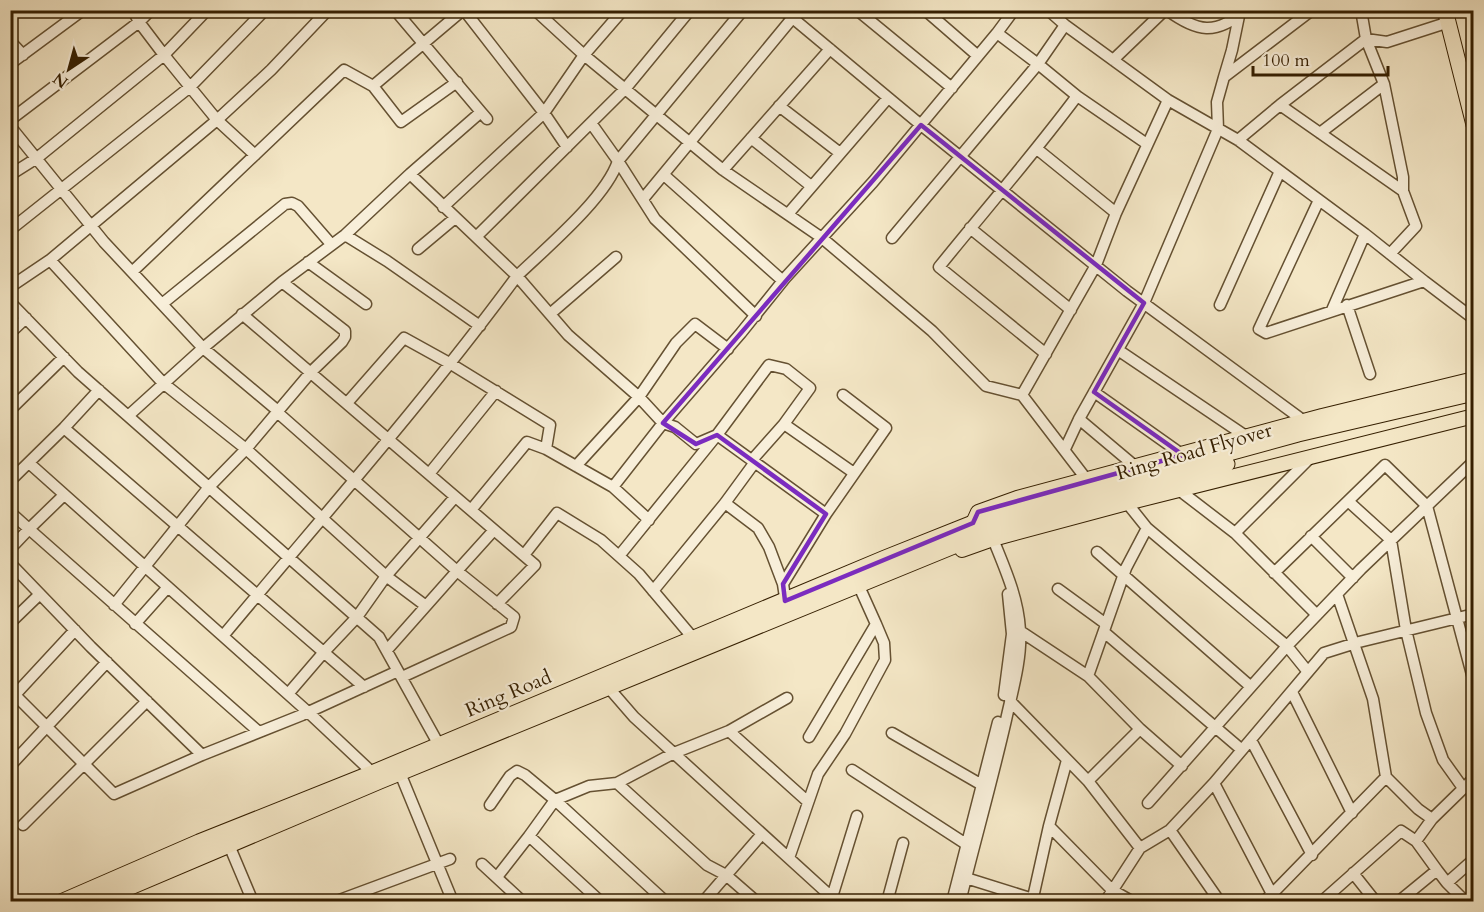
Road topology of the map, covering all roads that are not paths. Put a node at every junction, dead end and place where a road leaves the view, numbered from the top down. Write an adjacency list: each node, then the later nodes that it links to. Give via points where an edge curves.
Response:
1 (83, 10): 30 (street)
2 (133, 10): 23 (street)
3 (151, 10): 23 (street)
4 (207, 10): 31 (street)
5 (265, 10): 41 (street)
6 (328, 10): 53 (street, via 272,70)
7 (395, 10): 28 (street)
8 (464, 10): 28 (street); 50 (street)
9 (535, 10): 32 (street)
10 (623, 10): 32 (street)
11 (690, 10): 43 (street)
12 (743, 10): 51 (street)
13 (857, 10): 42 (street)
14 (925, 10): 33 (street)
15 (1048, 10): 24 (street)
16 (1166, 10): 20 (street, via 1200,28 1222,27); 34 (street)
17 (1312, 10): 37 (street)
18 (1361, 10): 26 (street)
19 (1008, 12): 25 (street)
20 (1238, 12): 37 (street)
21 (791, 13): 29 (street); 62 (street)
22 (1448, 14): 26 (street, via 1387,42); 44 (highway, via 1463,46); 56 (highway)
23 (139, 22): 31 (street); 52 (street)
24 (1065, 25): 34 (street); 36 (street)
25 (997, 33): 33 (street); 36 (street)
26 (1366, 39): 39 (street); 48 (street)
27 (10, 40): 30 (street)
28 (423, 44): 38 (street); 40 (street)
29 (830, 49): 46 (street); 49 (street)
30 (22, 55): 35 (street)
31 (164, 55): 41 (street); 69 (street)
32 (584, 55): 43 (street); 50 (street)
33 (978, 56): 42 (street)
34 (1113, 60): 47 (street)
35 (10, 64)
36 (1038, 64): 45 (street); 68 (street)
37 (1224, 77): 58 (street, via 1217,102)
38 (457, 82): 40 (street, via 400,122); 73 (street, via 484,115)
39 (1384, 84): 59 (street); 79 (street)
40 (373, 86): 67 (street, via 344,70)
41 (190, 87): 53 (street); 78 (street)
42 (952, 88): 55 (street)
43 (625, 89): 51 (street); 54 (street)
44 (1473, 95)
45 (1077, 96): 63 (street); 65 (street)
46 (888, 98): 55 (street); 66 (street)
47 (1168, 100): 58 (street); 63 (street)
48 (1281, 105): 59 (street); 61 (street)
49 (779, 106): 60 (street); 66 (street)
50 (543, 113): 64 (street); 82 (street)
51 (656, 114): 62 (street); 70 (street)
52 (10, 120)
53 (217, 120): 67 (street); 86 (street)
54 (591, 123): 64 (street); 70 (street)
55 (921, 125): 68 (street); 92 (street)
56 (1473, 125)
57 (10, 126): 69 (street)
58 (1218, 129): 61 (street); 108 (street)
59 (1320, 133): 79 (street)
60 (751, 138): 71 (street); 76 (street)
61 (1238, 140): 72 (street)
62 (689, 142): 71 (street); 74 (street)
63 (1147, 144): 83 (street)
64 (567, 147): 91 (street)
65 (1037, 149): 77 (street); 83 (street)
66 (840, 153): 76 (street)
67 (255, 155): 101 (street)
68 (962, 156): 77 (street); 93 (street)
69 (37, 158): 75 (street); 78 (street)
70 (618, 160): 80 (street); 102 (street, via 594,200)
71 (723, 170): 84 (street)
72 (1280, 171): 81 (street); 111 (street)
73 (410, 174): 82 (street); 90 (street)
74 (664, 174): 80 (street); 103 (street)
75 (10, 175)
76 (811, 186): 84 (street)
77 (1002, 188): 87 (street); 100 (street)
78 (62, 190): 86 (street); 88 (street)
79 (1403, 191): 96 (street, via 1416,226)
80 (643, 199): 117 (street, via 655,219)
81 (1319, 200): 89 (street); 114 (street, via 1259,329 1266,333)
82 (443, 207): 85 (street)
83 (1116, 213): 100 (street)
84 (788, 214): 92 (street)
85 (455, 218): 91 (street); 95 (street)
86 (91, 226): 98 (street); 101 (street)
87 (970, 228): 113 (street); 125 (street, via 939,267)
88 (10, 230)
89 (1365, 234): 96 (street); 114 (street)
90 (345, 235): 94 (street); 120 (street)
91 (476, 237): 102 (street)
92 (822, 238): 103 (street); 137 (street, via 932,330 986,386)
93 (892, 238)
94 (331, 244): 99 (street); 109 (street, via 298,206 285,204)
95 (418, 249)
96 (1390, 254): 104 (street)
97 (616, 257): 116 (street)
98 (50, 260): 106 (street); 131 (street)
99 (308, 261): 105 (street); 110 (street)
100 (1096, 265): 108 (street); 113 (street)
101 (132, 272): 109 (street)
102 (517, 276): 116 (street); 120 (street)
103 (783, 281): 117 (street)
104 (1424, 281): 112 (street); 119 (street)
105 (282, 282): 115 (street); 128 (street, via 345,332 342,342)
106 (10, 287)
107 (10, 302): 118 (street)
108 (1144, 303): 124 (street); 146 (street)
109 (162, 304): 122 (street)
110 (366, 304)
111 (1220, 305)
112 (1347, 305): 114 (street); 129 (street)
113 (1071, 310): 125 (street)
114 (1332, 310)
115 (242, 314): 122 (street); 128 (street)
116 (550, 314): 138 (street, via 568,335)
117 (756, 316): 123 (street)
118 (26, 318): 121 (street); 126 (street)
119 (1473, 319)
120 (480, 326): 127 (street)
121 (10, 333)
122 (202, 348): 131 (street); 142 (street)
123 (728, 349): 138 (street, via 695,324 676,343); 147 (street)
124 (1118, 350): 134 (street); 151 (street)
125 (1046, 354): 137 (street)
126 (64, 357): 132 (street); 141 (street)
127 (452, 364): 133 (street); 139 (street, via 404,338); 152 (street)
128 (312, 372): 139 (street); 142 (street)
129 (1370, 374)
130 (1473, 379): 146 (main road)
131 (163, 383): 143 (street); 153 (street)
132 (99, 390): 143 (street); 149 (street)
133 (496, 391): 154 (street, via 550,425); 164 (street)
134 (1094, 392): 145 (street); 156 (street)
135 (1473, 393): 182 (highway, Ring Road Flyover, via 1298,434)
136 (843, 395): 163 (street, via 886,428)
137 (1023, 395): 155 (street)
138 (639, 397): 147 (street); 161 (street)
139 (347, 403): 152 (street)
140 (1473, 403): 194 (highway, Ring Road Flyover, via 1289,446 993,530)
141 (10, 410)
142 (278, 411): 153 (street); 167 (street)
143 (128, 416): 168 (street)
144 (1473, 416): 157 (main road)
145 (1079, 419): 155 (street); 162 (street)
146 (1305, 421): 151 (main road)
147 (663, 423): 150 (street, via 675,427 696,444); 169 (street)
148 (784, 424): 150 (street, via 810,388 786,369 770,365); 158 (street); 163 (street)
149 (64, 428): 160 (street); 183 (street)
150 (717, 435): 158 (street); 181 (street)
151 (1247, 437): 156 (main road)
152 (389, 440): 164 (street); 167 (street)
153 (246, 449): 168 (street); 180 (street)
154 (546, 449): 161 (street); 177 (street, via 527,442)
155 (1065, 449): 165 (street)
156 (1184, 455): 162 (main road)
157 (1312, 456): 170 (main road); 187 (street)
158 (753, 461): 174 (street); 179 (street)
159 (1473, 461): 176 (street)
160 (29, 463): 166 (street); 171 (street)
161 (576, 466): 169 (street)
162 (1136, 467): 165 (main road)
163 (854, 473): 179 (street)
164 (429, 474): 172 (street)
165 (1087, 480): 182 (main road, via 978,512)
166 (10, 481)
167 (354, 482): 180 (street); 189 (street)
168 (208, 487): 183 (street); 197 (street)
169 (613, 487): 181 (street)
170 (1179, 490): 175 (main road); 187 (street)
171 (64, 495): 185 (street); 199 (street)
172 (455, 497): 177 (street); 189 (street)
173 (1348, 501): 176 (street, via 1385,465); 188 (street); 191 (street)
174 (725, 503): 205 (street, via 758,528); 209 (street)
175 (1127, 503): 184 (street); 190 (main road)
176 (1427, 506): 191 (street); 220 (street)
177 (471, 510): 186 (street)
178 (10, 512): 185 (street)
179 (826, 514): 205 (street)
180 (322, 519): 197 (street); 203 (street)
181 (649, 520): 196 (street)
182 (973, 523): 216 (highway, Ring Road, via 885,558)
183 (176, 526): 199 (street); 212 (street)
184 (1147, 528): 202 (street); 231 (street)
185 (28, 529): 192 (street); 214 (street)
186 (494, 530): 195 (street); 200 (street)
187 (1234, 533): 201 (street)
188 (1311, 536): 201 (street); 204 (street)
189 (419, 538): 200 (street); 203 (street)
190 (993, 539): 194 (main road, via 940,558); 226 (street, via 1013,586)
191 (1390, 540): 204 (street); 227 (street)
192 (10, 549)
193 (1097, 552): 202 (street)
194 (931, 554): 206 (highway, Ring Road)
195 (524, 555): 196 (street, via 557,513 602,540); 213 (street, via 535,565)
196 (620, 556): 209 (street)
197 (290, 558): 212 (street); 219 (street)
198 (10, 563): 210 (street)
199 (145, 567): 207 (street); 214 (street)
200 (457, 571): 213 (street); 215 (street)
201 (1274, 573): 218 (street)
202 (1124, 575): 224 (street); 240 (street)
203 (386, 576): 215 (street); 219 (street)
204 (1353, 578): 211 (street)
205 (783, 584): 216 (street)
206 (858, 584): 216 (highway, Ring Road); 223 (street)
207 (168, 587): 222 (street); 228 (street)
208 (1058, 589): 224 (street)
209 (653, 591): 229 (street)
210 (40, 594): 221 (street); 225 (street)
211 (1337, 594): 218 (street); 230 (street)
212 (257, 595): 228 (street); 233 (street)
213 (497, 604): 237 (street, via 514,617 511,627)
214 (114, 605): 222 (street)
215 (426, 606): 232 (street)
216 (788, 606): 229 (highway, Ring Road); 242 (highway, Ring Road)
217 (1473, 614): 220 (street)
218 (1317, 615): 231 (street)
219 (357, 617): 232 (street, via 380,637); 233 (street)
220 (1458, 618): 227 (street); 239 (street)
221 (10, 623)
222 (135, 624): 254 (street)
223 (876, 624): 256 (street); 277 (street, via 884,643 885,660 818,774)
224 (1105, 628): 238 (street); 251 (street)
225 (75, 630): 234 (street); 245 (street)
226 (1016, 630): 235 (street); 238 (street)
227 (1406, 630): 230 (street); 275 (street, via 1426,712 1443,760)
228 (223, 636): 244 (street)
229 (693, 638): 258 (highway, Ring Road)
230 (1355, 643): 236 (street, via 1324,654); 269 (street, via 1373,699)
231 (1287, 646): 236 (street); 240 (street)
232 (387, 650): 237 (street)
233 (324, 652): 241 (street); 244 (street)
234 (107, 662): 247 (street); 250 (street)
235 (1013, 664): 248 (street); 274 (street)
236 (1308, 672): 243 (street)
237 (400, 674): 241 (street); 258 (street)
238 (1088, 676): 252 (street)
239 (1473, 682)
240 (1250, 686): 251 (street)
241 (364, 687): 249 (street)
242 (608, 687): 260 (street); 267 (highway, Ring Road)
243 (1292, 692): 257 (street); 280 (street)
244 (288, 694): 249 (street)
245 (12, 695): 250 (street)
246 (787, 698): 253 (street)
247 (147, 702): 261 (street); 263 (street)
248 (1010, 702): 262 (street); 303 (street)
249 (308, 712): 254 (street); 268 (street)
250 (47, 727): 263 (street); 264 (street)
251 (1216, 727): 259 (street); 265 (street)
252 (1140, 729): 265 (street); 271 (street)
253 (729, 731): 260 (street); 277 (street)
254 (259, 732): 261 (street)
255 (892, 733): 274 (street)
256 (809, 737)
257 (1251, 740): 259 (street); 293 (street)
258 (439, 745): 268 (highway, Ring Road)
259 (1242, 750): 273 (street)
260 (674, 753): 272 (street); 286 (street)
261 (202, 755): 263 (street, via 114,794)
262 (1067, 760): 271 (street); 284 (street)
263 (84, 764): 283 (street)
264 (10, 766)
265 (1182, 766): 278 (street)
266 (852, 770): 290 (street)
267 (400, 773): 268 (highway, Ring Road); 297 (street)
268 (376, 777): 291 (highway, Ring Road); 309 (highway, Ring Road, via 199,842)
269 (1386, 777): 280 (street); 282 (street)
270 (1473, 778): 275 (street)
271 (1088, 781): 292 (street)
272 (617, 783): 276 (street, via 589,786); 301 (street, via 707,865)
273 (1214, 783): 285 (street); 306 (street)
274 (981, 785): 290 (street)
275 (1463, 788): 282 (street)
276 (555, 800): 279 (street, via 517,771); 287 (street); 316 (street)
277 (807, 801): 294 (street)
278 (1148, 803)
279 (490, 805)
280 (1352, 813): 293 (street)
281 (856, 816): 307 (street)
282 (1432, 819): 288 (street)
283 (23, 825)
284 (1049, 826): 305 (street); 308 (street)
285 (1170, 830): 292 (street); 324 (street)
286 (762, 834): 294 (street); 301 (street)
287 (529, 836): 302 (street); 315 (street)
288 (1416, 841): 299 (street); 300 (street, via 1401,831)
289 (903, 843): 319 (street)
290 (966, 844): 320 (street)
291 (229, 845): 310 (highway, Ring Road); 311 (street)
292 (1140, 848): 305 (street)
293 (1312, 855): 306 (street)
294 (789, 858): 307 (street)
295 (450, 859): 297 (street)
296 (1473, 859): 304 (street)
297 (436, 864): 312 (street); 313 (street)
298 (482, 864): 302 (street)
299 (1437, 870): 304 (street); 328 (street)
300 (1353, 873): 326 (street); 327 (street)
301 (726, 875): 317 (street); 318 (street)
302 (497, 877): 314 (street)
303 (966, 878): 308 (street); 321 (street)
304 (1447, 883): 329 (street)
305 (1112, 890): 322 (street); 323 (street)
306 (1272, 894): 325 (street)
307 (835, 899)
308 (1033, 901)
309 (61, 902)
310 (95, 902)
311 (253, 902)
312 (334, 902)
313 (453, 902)
314 (523, 902)
315 (601, 902)
316 (666, 902)
317 (703, 902)
318 (757, 902)
319 (888, 902)
320 (952, 902)
321 (960, 902)
322 (1105, 902)
323 (1133, 902)
324 (1220, 902)
325 (1263, 902)
326 (1321, 902)
327 (1376, 902)
328 (1398, 902)
329 (1466, 902)

